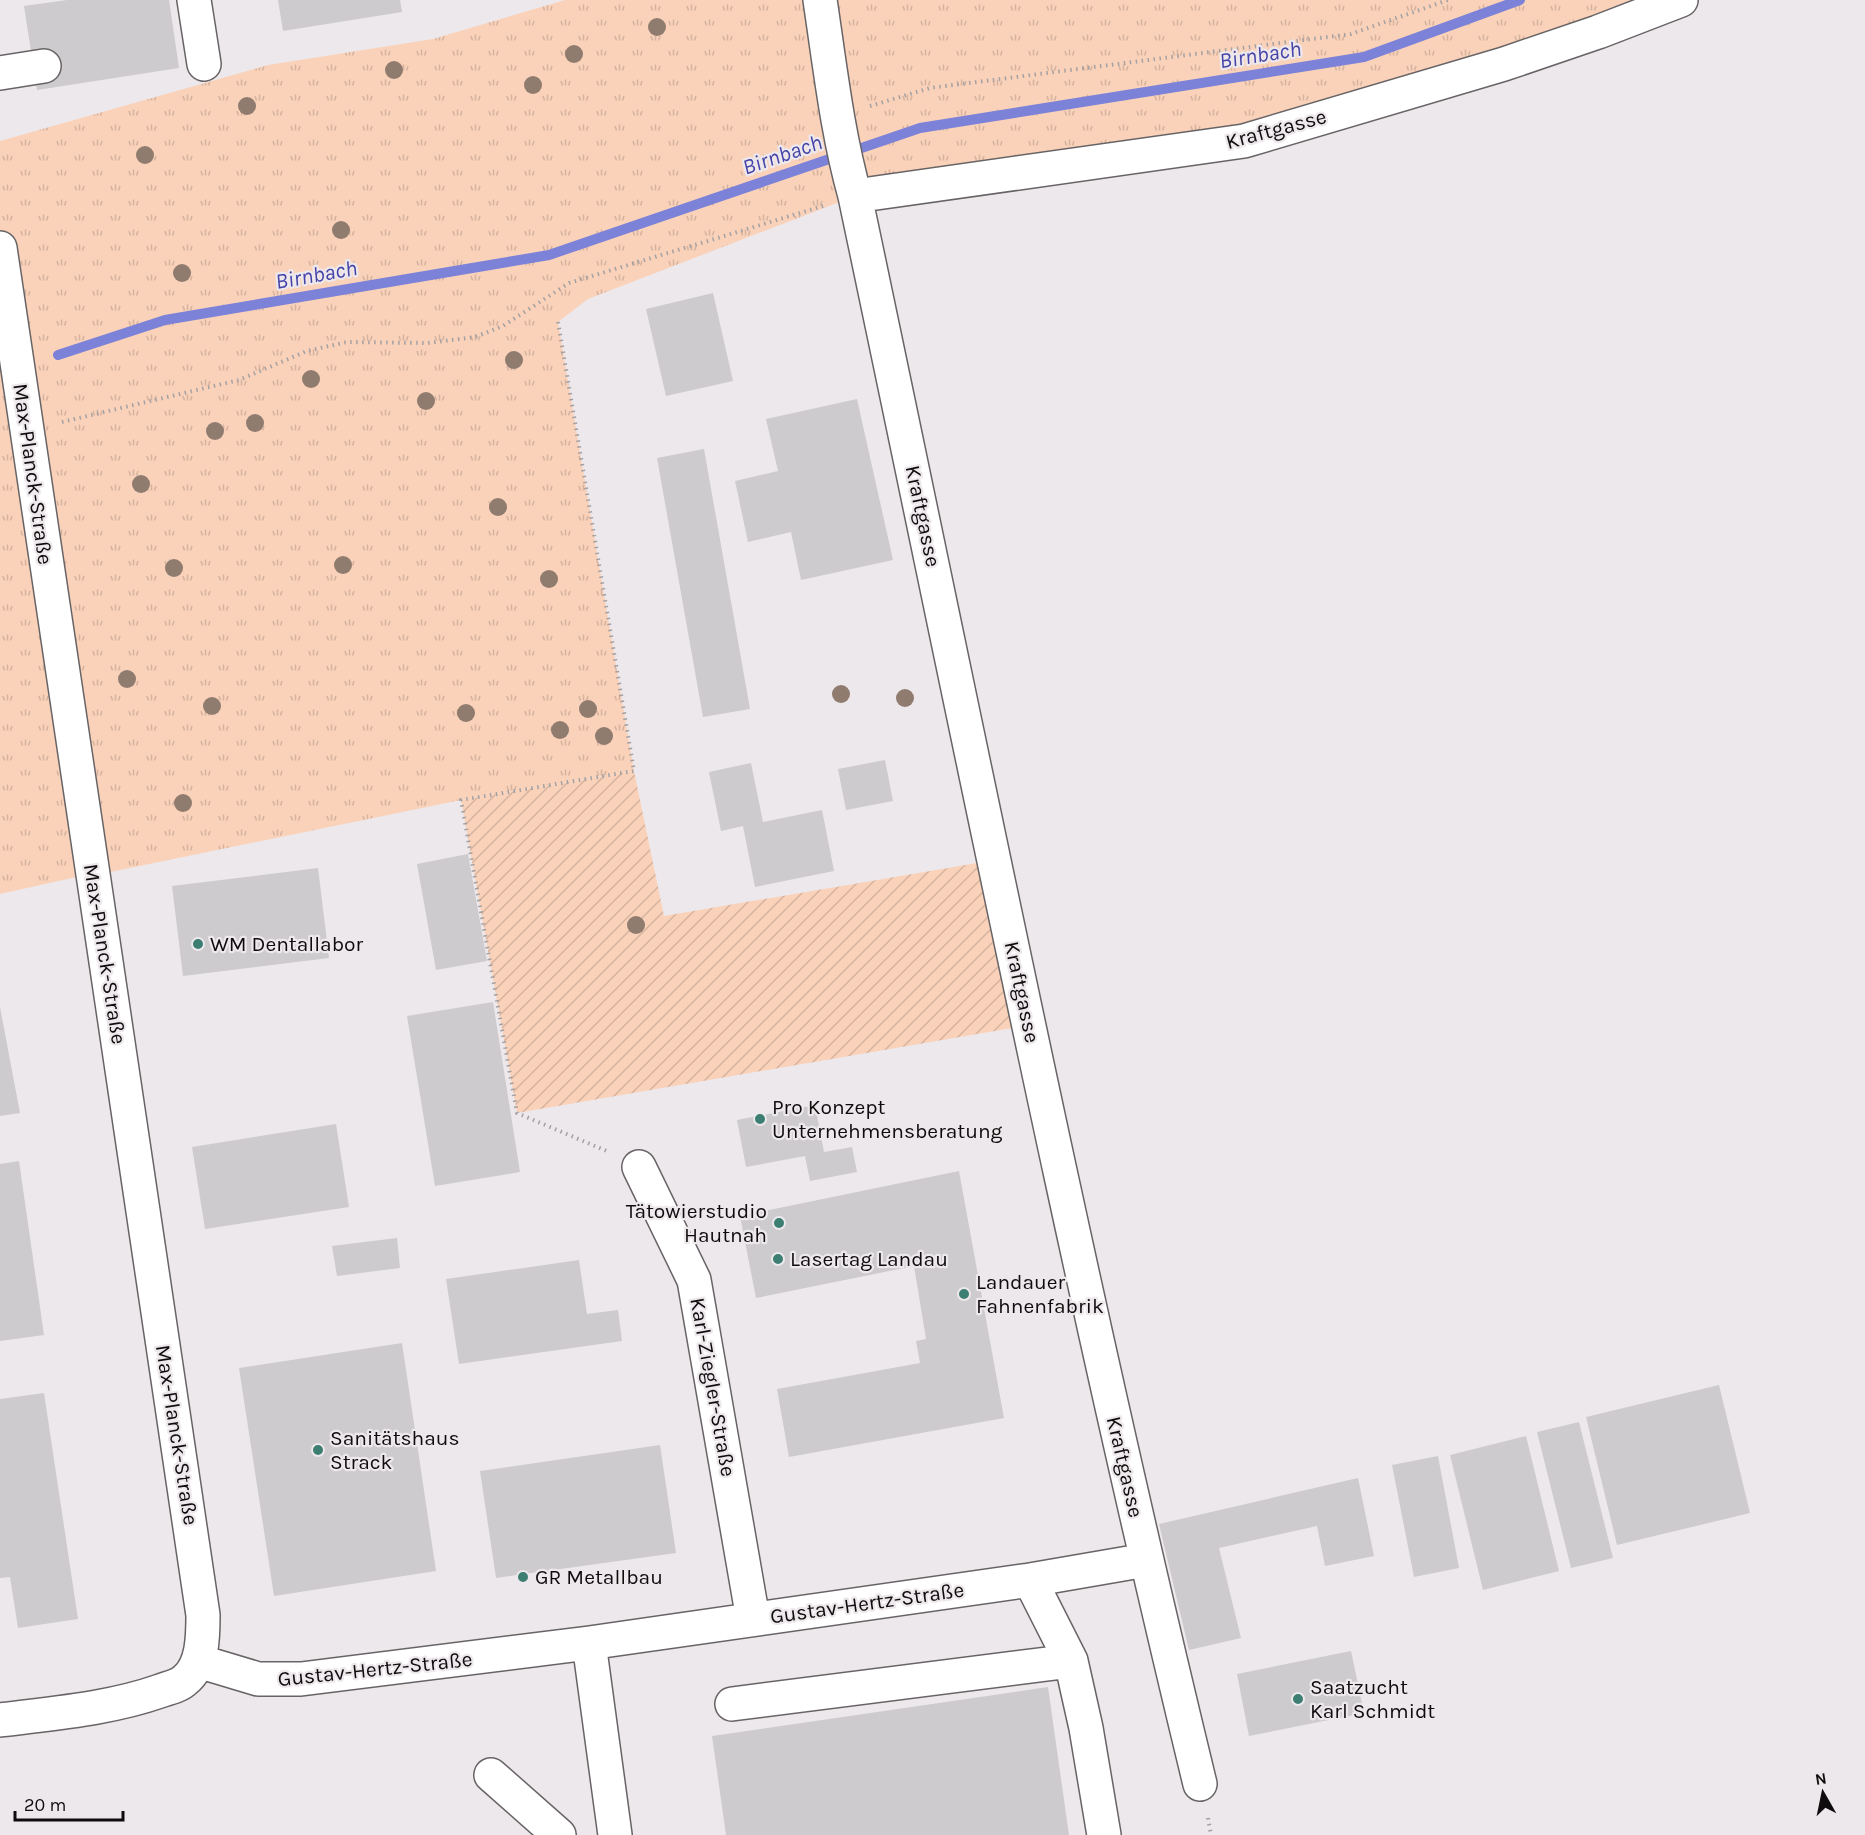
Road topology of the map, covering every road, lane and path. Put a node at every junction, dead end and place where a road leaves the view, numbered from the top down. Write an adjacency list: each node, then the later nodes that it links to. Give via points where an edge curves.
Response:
1 (194, 0): 5 (street)
2 (820, 0): 8 (street, Kraftgasse)
3 (1448, 0): 8 (path, via 1351,34 930,87)
4 (1681, 0): 8 (street, Kraftgasse, via 1504,64 1244,141)
5 (204, 64)
6 (44, 66): 7 (street)
7 (0, 73)
8 (846, 156): 11 (path, via 569,283 503,326 475,337 428,343 347,342 307,351 239,380); 13 (street, Kraftgasse, via 1040,1082)
9 (0, 248): 11 (street, Max-Planck-Straße)
10 (558, 322): 12 (path, via 634,771 461,800 517,1113)
11 (27, 431): 17 (street, Max-Planck-Straße, via 200,1585 203,1634)
12 (639, 1167): 15 (street, Karl-Ziegler-Straße, via 694,1280)
13 (1146, 1560): 14 (street, Gustav-Hertz-Straße); 22 (street, Kraftgasse)
14 (1030, 1580): 15 (street, Gustav-Hertz-Straße); 18 (street)
15 (753, 1619): 16 (street, Gustav-Hertz-Straße)
16 (589, 1643): 17 (street, Gustav-Hertz-Straße, via 301,1679 258,1679); 24 (street)
17 (198, 1661): 20 (street, via 185,1680 150,1695)
18 (1071, 1661): 19 (street); 25 (street)
19 (732, 1704)
20 (0, 1720)
21 (491, 1775): 23 (street)
22 (1200, 1784)
23 (559, 1835)
24 (615, 1835)
25 (1104, 1835)

